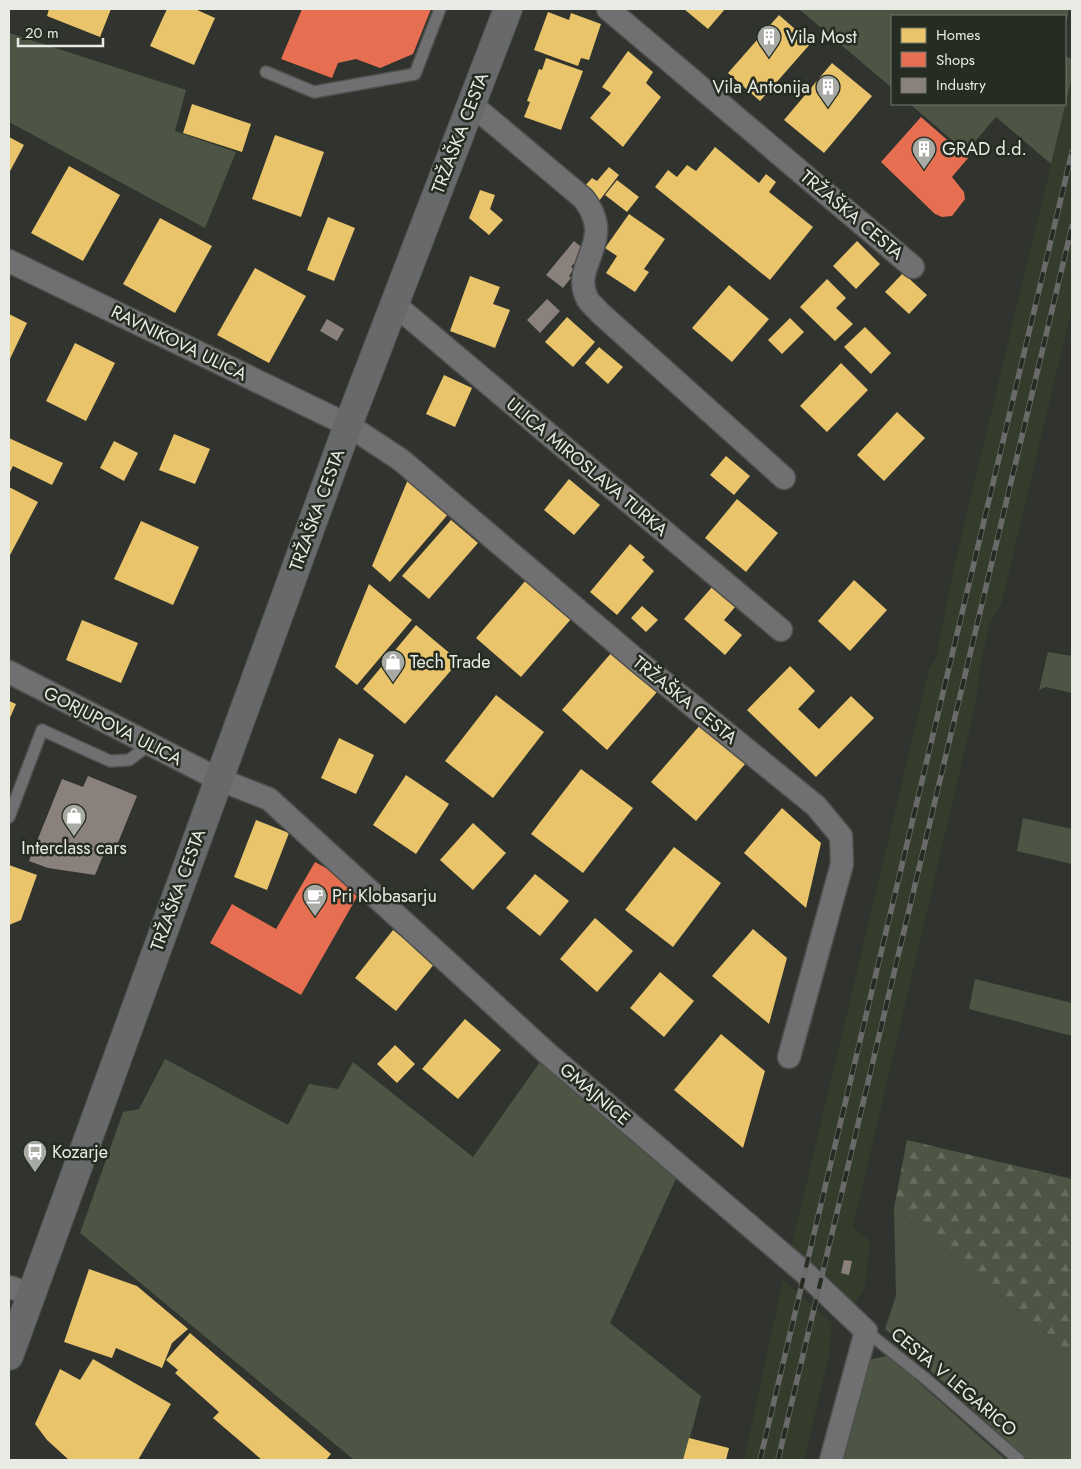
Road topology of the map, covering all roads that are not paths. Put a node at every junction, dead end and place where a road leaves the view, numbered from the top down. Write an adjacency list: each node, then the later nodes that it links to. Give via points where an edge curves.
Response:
1 (440, 9): 4 (lane, via 415,74 314,92)
2 (508, 9): 5 (main road, TRŽAŠKA CESTA)
3 (608, 9): 7 (street, TRŽAŠKA CESTA)
4 (266, 72)
5 (471, 104): 8 (main road, TRŽAŠKA CESTA); 10 (street, via 583,198 594,211 597,232 583,279 586,298)
6 (9, 261): 9 (street, RAVNIKOVA ULICA)
7 (913, 267)
8 (394, 304): 9 (main road, TRŽAŠKA CESTA); 11 (street, ULICA MIROSLAVA TURKA)
9 (348, 425): 14 (main road, TRŽAŠKA CESTA); 16 (street, TRŽAŠKA CESTA, via 401,460 640,663 816,806 841,836 842,864)
10 (784, 478)
11 (781, 630)
12 (9, 672): 13 (street, GORJUPOVA ULICA)
13 (150, 745): 14 (street, GORJUPOVA ULICA); 15 (lane, via 129,760 110,761 42,730)
14 (218, 779): 17 (main road, TRŽAŠKA CESTA); 18 (street, GMAJNICE, via 269,799 548,1054 798,1267)
15 (9, 817)
16 (789, 1057)
17 (20, 1291): 19 (main road, TRŽAŠKA CESTA)
18 (866, 1331): 20 (street); 21 (lane, CESTA V LEGARICO)
19 (9, 1356)
20 (831, 1460)
21 (1018, 1460)

